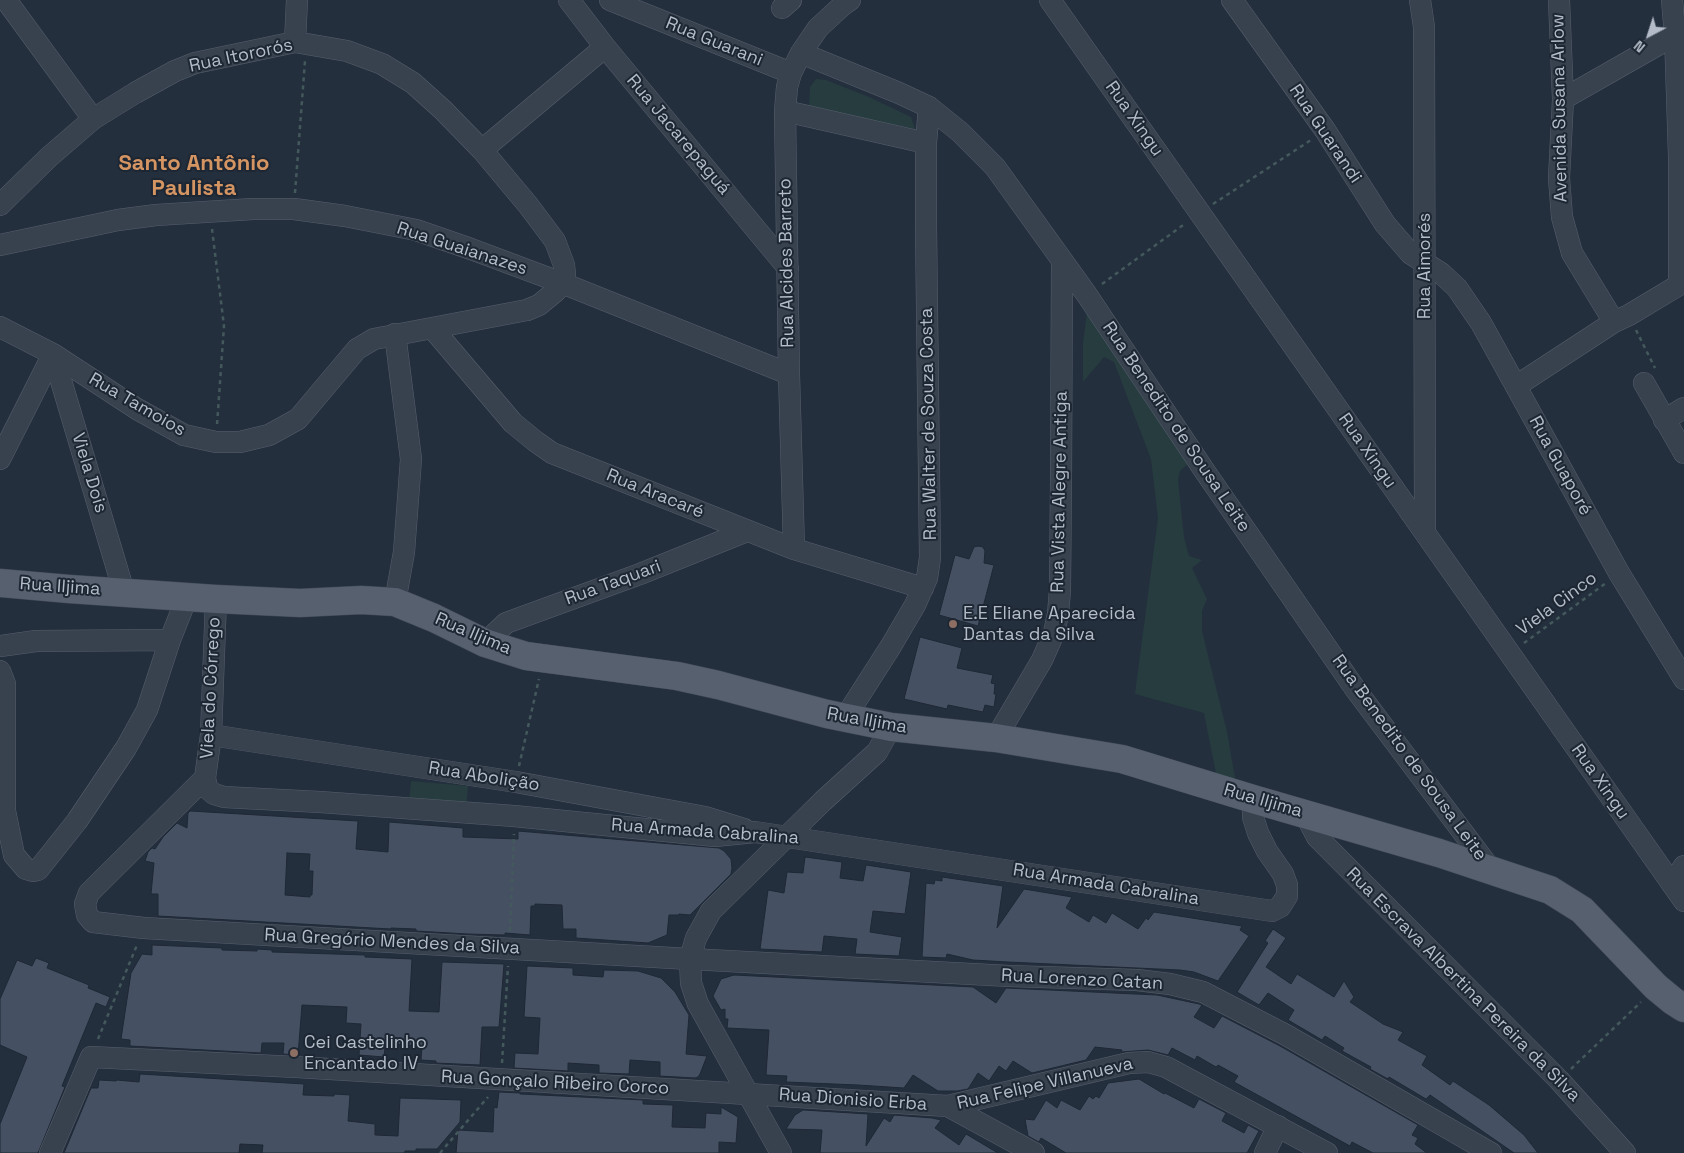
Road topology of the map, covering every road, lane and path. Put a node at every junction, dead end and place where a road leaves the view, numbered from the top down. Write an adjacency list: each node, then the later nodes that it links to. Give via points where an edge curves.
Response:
1 (6, 0): 19 (street)
2 (297, 0): 12 (street)
3 (569, 0): 13 (street, Rua Jacarepaguá)
4 (610, 0): 15 (street, Rua Guarani)
5 (1050, 0): 46 (street, Rua Xingu)
6 (1232, 0): 28 (street, Rua Guarandi, via 1324,130 1385,224 1411,254)
7 (1420, 0): 28 (street, Rua Aimorés, via 1424,27)
8 (1559, 0): 16 (street, Avenida Susana Arlow)
9 (1672, 0): 11 (street)
10 (843, 2): 14 (street, Rua Alcides Barreto, via 818,28)
11 (1680, 33): 16 (street); 22 (street)
12 (301, 42): 19 (street, Rua Itororós, via 195,63 151,84); 21 (street, Rua Itororós, via 347,51 382,64 413,83); 25 (path)
13 (604, 47): 21 (street); 29 (street, Rua Jacarepaguá)
14 (801, 53): 15 (street, Rua Alcides Barreto); 17 (street, Rua Benedito de Sousa Leite)
15 (790, 73): 18 (street, Rua Alcides Barreto)
16 (1563, 99): 32 (street, Avenida Susana Arlow, via 1559,178 1562,217 1572,252)
17 (929, 107): 20 (street, Rua Walter de Souza Costa); 27 (street, Rua Benedito de Sousa Leite, via 960,132 995,168)
18 (786, 111): 20 (street); 29 (street, Rua Alcides Barreto)
19 (93, 119): 23 (street, Rua Itororós)
20 (926, 142): 50 (street, Rua Walter de Souza Costa, via 930,558)
21 (482, 150): 30 (street, Rua Itororós, via 555,241 564,265)
22 (1681, 156): 31 (street)
23 (0, 205)
24 (210, 210): 25 (street, Rua Guaianazes); 26 (street, Rua Guaianazes, via 118,220); 42 (path, via 224,326)
25 (294, 210): 30 (street, Rua Guaianazes, via 416,230)
26 (0, 245)
27 (1062, 260): 65 (street, Rua Vista Alegre Antiga, via 1058,614 1042,660); 74 (street, Rua Benedito de Sousa Leite, via 1356,690)
28 (1425, 262): 39 (street, Rua Guaporé, via 1457,288 1481,323); 46 (street, Rua Aimorés)
29 (788, 268): 37 (street, Rua Alcides Barreto)
30 (562, 283): 34 (street, Rua Tamoios, via 539,305 527,310); 37 (street, Rua Guaianazes)
31 (1682, 284): 32 (street)
32 (1622, 319): 38 (path); 39 (street)
33 (0, 327): 36 (street, Rua Tamoios)
34 (434, 329): 35 (street, Rua Tamoios); 45 (street, Rua Aracaré, via 514,423 552,453)
35 (395, 334): 42 (street, Rua Tamoios, via 357,349 298,419 269,435 240,442); 54 (street, via 411,459 404,552)
36 (53, 354): 42 (street, Rua Tamoios, via 137,409 184,435); 44 (street); 51 (street, Viela Dois)
37 (788, 374): 47 (street, Rua Alcides Barreto)
38 (1650, 376): 41 (street)
39 (1516, 386): 48 (street, Rua Guaporé)
40 (1684, 408): 41 (street)
41 (1664, 420): 43 (street)
42 (216, 442)
43 (1684, 454)
44 (0, 459)
45 (747, 531): 47 (street, Rua Aracaré); 56 (street, Rua Taquari, via 506,623)
46 (1425, 532): 58 (street, Rua Xingu)
47 (794, 549): 50 (street, Rua Aracaré)
48 (1619, 573): 58 (path, Viela Cinco); 60 (street, Rua Guaporé)
49 (0, 583): 51 (main road, Rua Iljima)
50 (923, 588): 62 (street, Rua Walter de Souza Costa)
51 (124, 592): 52 (main road, Rua Iljima)
52 (187, 597): 53 (main road, Rua Iljima); 55 (street)
53 (216, 599): 54 (main road, Rua Iljima); 64 (street, Viela do Córrego)
54 (394, 602): 56 (main road, Rua Iljima)
55 (170, 640): 57 (street, via 36,641); 59 (street, via 147,710 126,748 78,821 34,871 26,870 14,855 4,811 5,684)
56 (485, 643): 62 (main road, Rua Iljima, via 526,656 677,676)
57 (0, 646)
58 (1509, 654): 75 (street, Rua Xingu)
59 (0, 671)
60 (1684, 680)
61 (535, 699): 67 (path)
62 (845, 718): 63 (main road, Rua Iljima)
63 (891, 727): 65 (main road, Rua Iljima); 72 (street, via 877,752 822,801)
64 (211, 735): 66 (street, Viela do Córrego); 67 (street, Rua Abolição)
65 (996, 738): 68 (main road, Rua Iljima, via 1122,759)
66 (205, 778): 70 (street, Rua Armada Cabralina, via 207,788 224,797); 77 (street, Rua Gregório Mendes da Silva, via 89,893 85,904 87,915 93,922)
67 (516, 782): 71 (street, Rua Abolição, via 705,817)
68 (1252, 799): 69 (main road, Rua Iljima); 72 (street, Rua Armada Cabralina, via 1252,817 1258,833 1287,885 1287,896 1280,907 1272,911)
69 (1304, 814): 74 (main road, Rua Iljima); 84 (street, Rua Escrava Albertina Pereira da Silva, via 1317,837)
70 (514, 816): 71 (street, Rua Armada Cabralina, via 716,836); 78 (path)
71 (755, 832): 72 (street, Rua Armada Cabralina)
72 (788, 837): 79 (street, via 711,911 696,938)
73 (1684, 866): 75 (street)
74 (1492, 871): 80 (main road, Rua Iljima, via 1550,890 1582,910)
75 (1672, 884): 76 (street, Rua Xingu)
76 (1684, 901)
77 (144, 928): 78 (street, Rua Gregório Mendes da Silva); 82 (path)
78 (509, 949): 79 (street, Rua Gregório Mendes da Silva); 83 (path)
79 (690, 960): 85 (street, via 698,1004); 94 (street, Rua Lorenzo Catan, via 1170,984 1203,992 1286,1035)
80 (1656, 987): 81 (main road, Rua Iljima); 84 (path)
81 (1684, 1008)
82 (91, 1057): 83 (street, Rua Gonçalo Ribeiro Corco); 88 (street)
83 (500, 1080): 85 (street, Rua Gonçalo Ribeiro Corco); 89 (path)
84 (1559, 1080): 95 (street, Rua Escrava Albertina Pereira da Silva)
85 (749, 1094): 86 (street, Rua Dionisio Erba); 90 (street)
86 (948, 1106): 87 (street, Rua Felipe Villanueva, via 1129,1063 1148,1062 1166,1067); 91 (street, Rua Dionisio Erba)
87 (1278, 1126): 92 (street); 93 (street, Rua Felipe Villanueva)
88 (50, 1153)
89 (440, 1153)
90 (781, 1153)
91 (1034, 1153)
92 (1265, 1153)
93 (1328, 1153)
94 (1491, 1153)
95 (1625, 1153)

